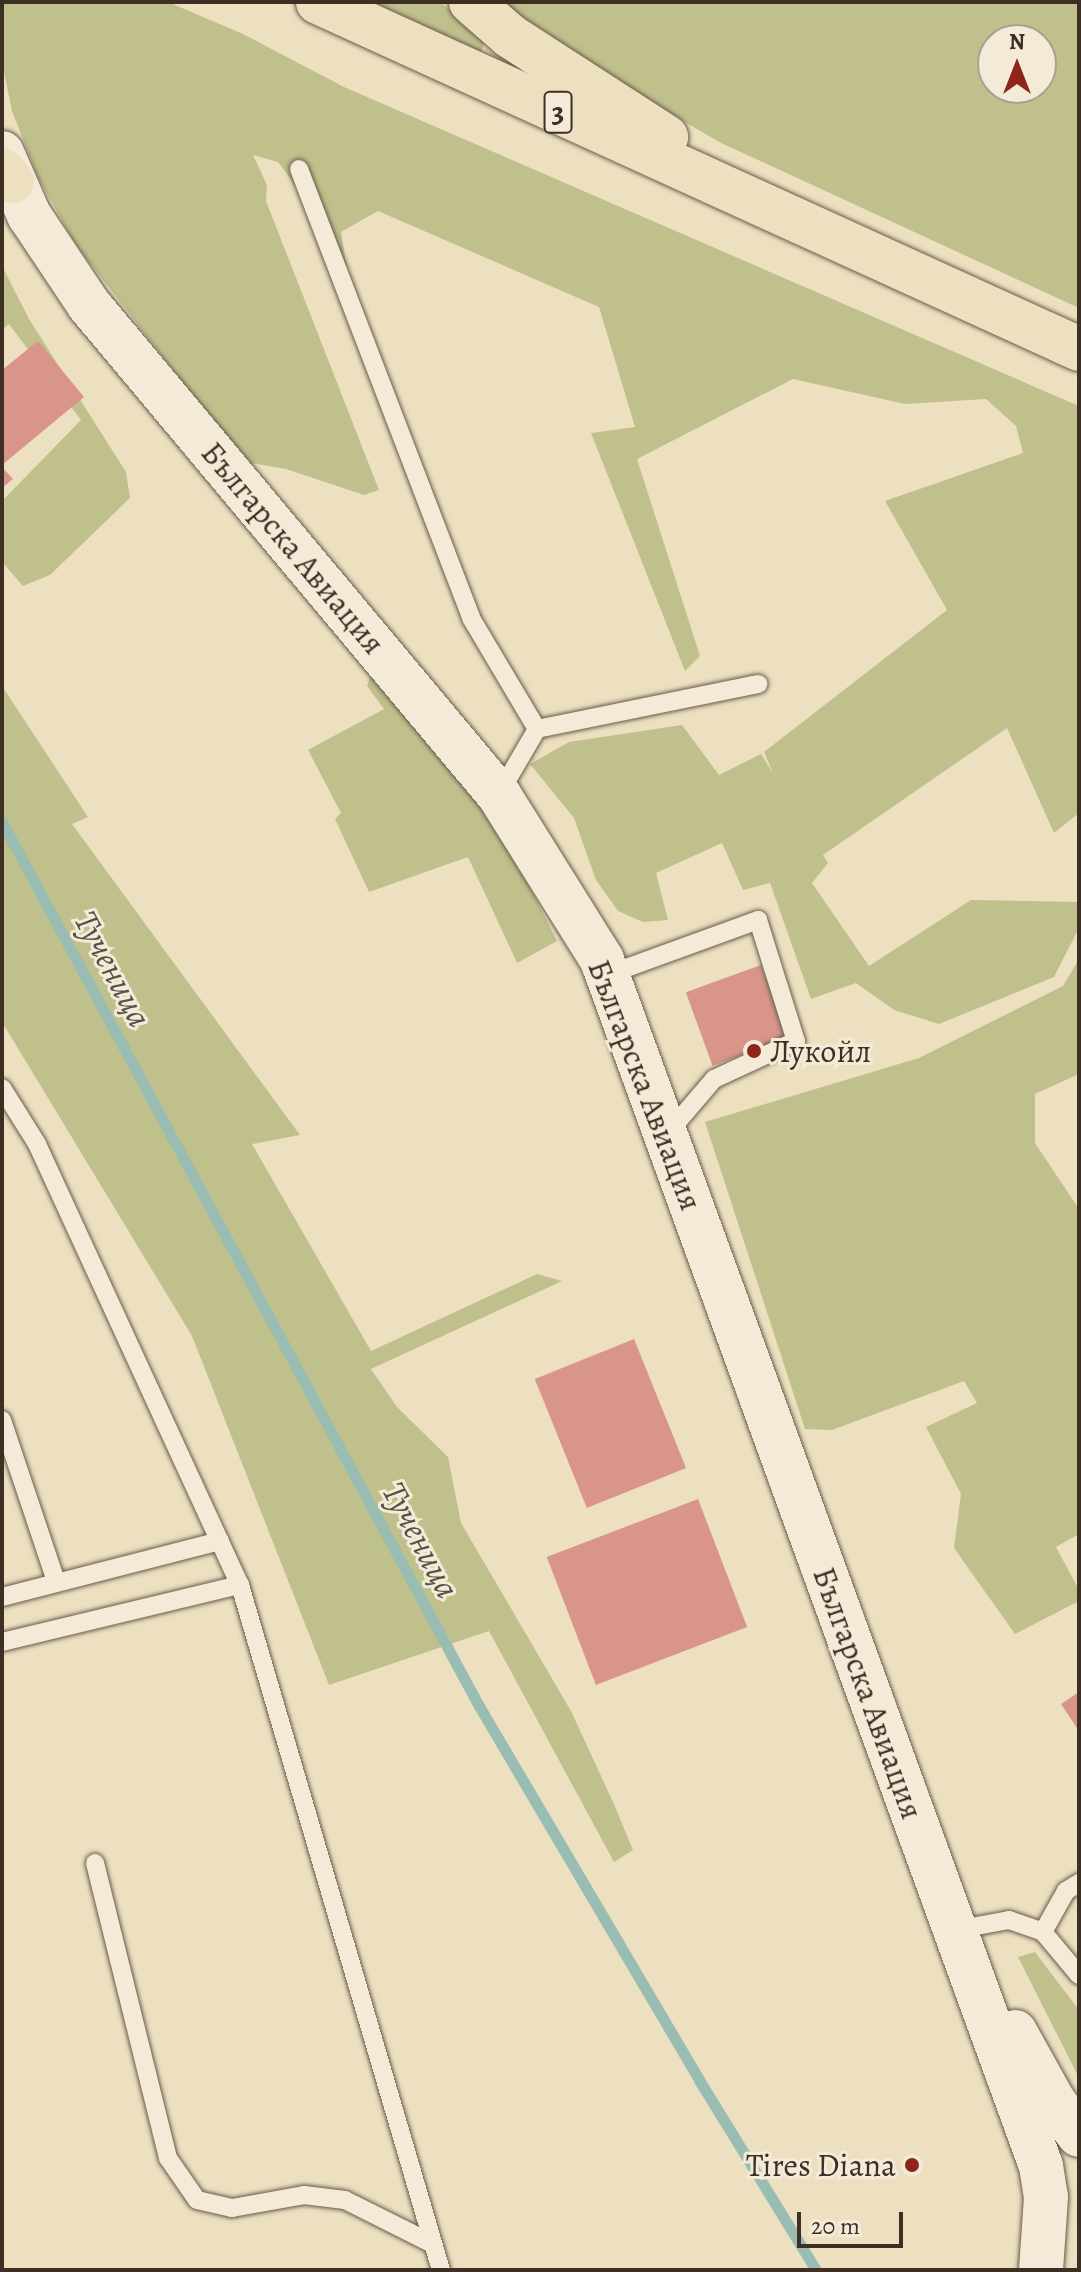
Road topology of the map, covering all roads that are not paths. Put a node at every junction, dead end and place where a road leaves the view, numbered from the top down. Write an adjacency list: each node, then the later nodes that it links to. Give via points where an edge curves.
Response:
1 (318, 2): 5 (main road, 3)
2 (471, 2): 5 (main road, via 510,36)
3 (5, 168): 9 (main road, Българска Авиация, via 58,263 89,305)
4 (299, 169): 8 (lane, via 471,618)
5 (799, 222): 6 (main road, 3)
6 (1079, 349)
7 (758, 684): 8 (lane)
8 (537, 729): 9 (lane)
9 (499, 795): 10 (main road, Българска Авиация)
10 (607, 975): 12 (main road, Българска Авиация); 12 (lane, via 758,920 796,1041 714,1079)
11 (2, 1088): 14 (lane, via 37,1144)
12 (666, 1136): 21 (main road, Българска Авиация)
13 (2, 1420): 15 (lane)
14 (220, 1541): 15 (lane); 16 (lane)
15 (56, 1581): 17 (lane)
16 (240, 1585): 18 (lane); 26 (lane)
17 (2, 1597)
18 (2, 1642)
19 (95, 1863): 26 (lane, via 168,2158 197,2200 232,2208 304,2195 345,2200)
20 (1079, 1883): 22 (lane, via 1066,1891)
21 (955, 1930): 22 (lane, via 1009,1920); 24 (main road, Българска Авиация, via 1054,2102); 28 (main road, Българска Авиация, via 1041,2166 1046,2197)
22 (1043, 1932): 23 (lane)
23 (1079, 1975)
24 (1079, 2135)
25 (1079, 2237): 28 (main road)
26 (433, 2244): 27 (lane)
27 (441, 2270)
28 (1043, 2270)

